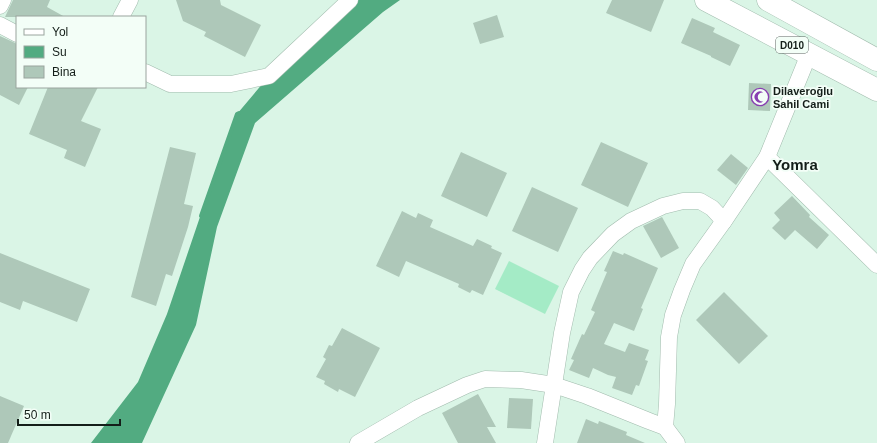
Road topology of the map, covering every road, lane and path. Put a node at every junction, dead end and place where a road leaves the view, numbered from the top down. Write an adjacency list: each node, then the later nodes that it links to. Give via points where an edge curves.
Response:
1 (3, 0): 6 (street)
2 (130, 0): 7 (street)
3 (350, 0): 12 (street, via 269,76 231,84 170,84)
4 (706, 0): 10 (highway, D010)
5 (768, 0): 11 (highway, D010)
6 (0, 6)
7 (122, 16)
8 (0, 25): 9 (street)
9 (16, 33)
10 (809, 54): 13 (highway, D010); 14 (street)
11 (877, 60)
12 (146, 72)
13 (877, 90)
14 (767, 157): 15 (street); 16 (street)
15 (724, 221): 17 (street, via 712,208 700,201 683,201 664,206 631,221 613,234 590,258 571,292); 18 (street, via 693,264 673,315 669,337)
16 (877, 265)
17 (554, 385): 18 (street); 19 (street, via 521,380 485,379 418,408); 20 (street)
18 (665, 427): 21 (street)
19 (358, 443)
20 (545, 443)
21 (677, 443)

